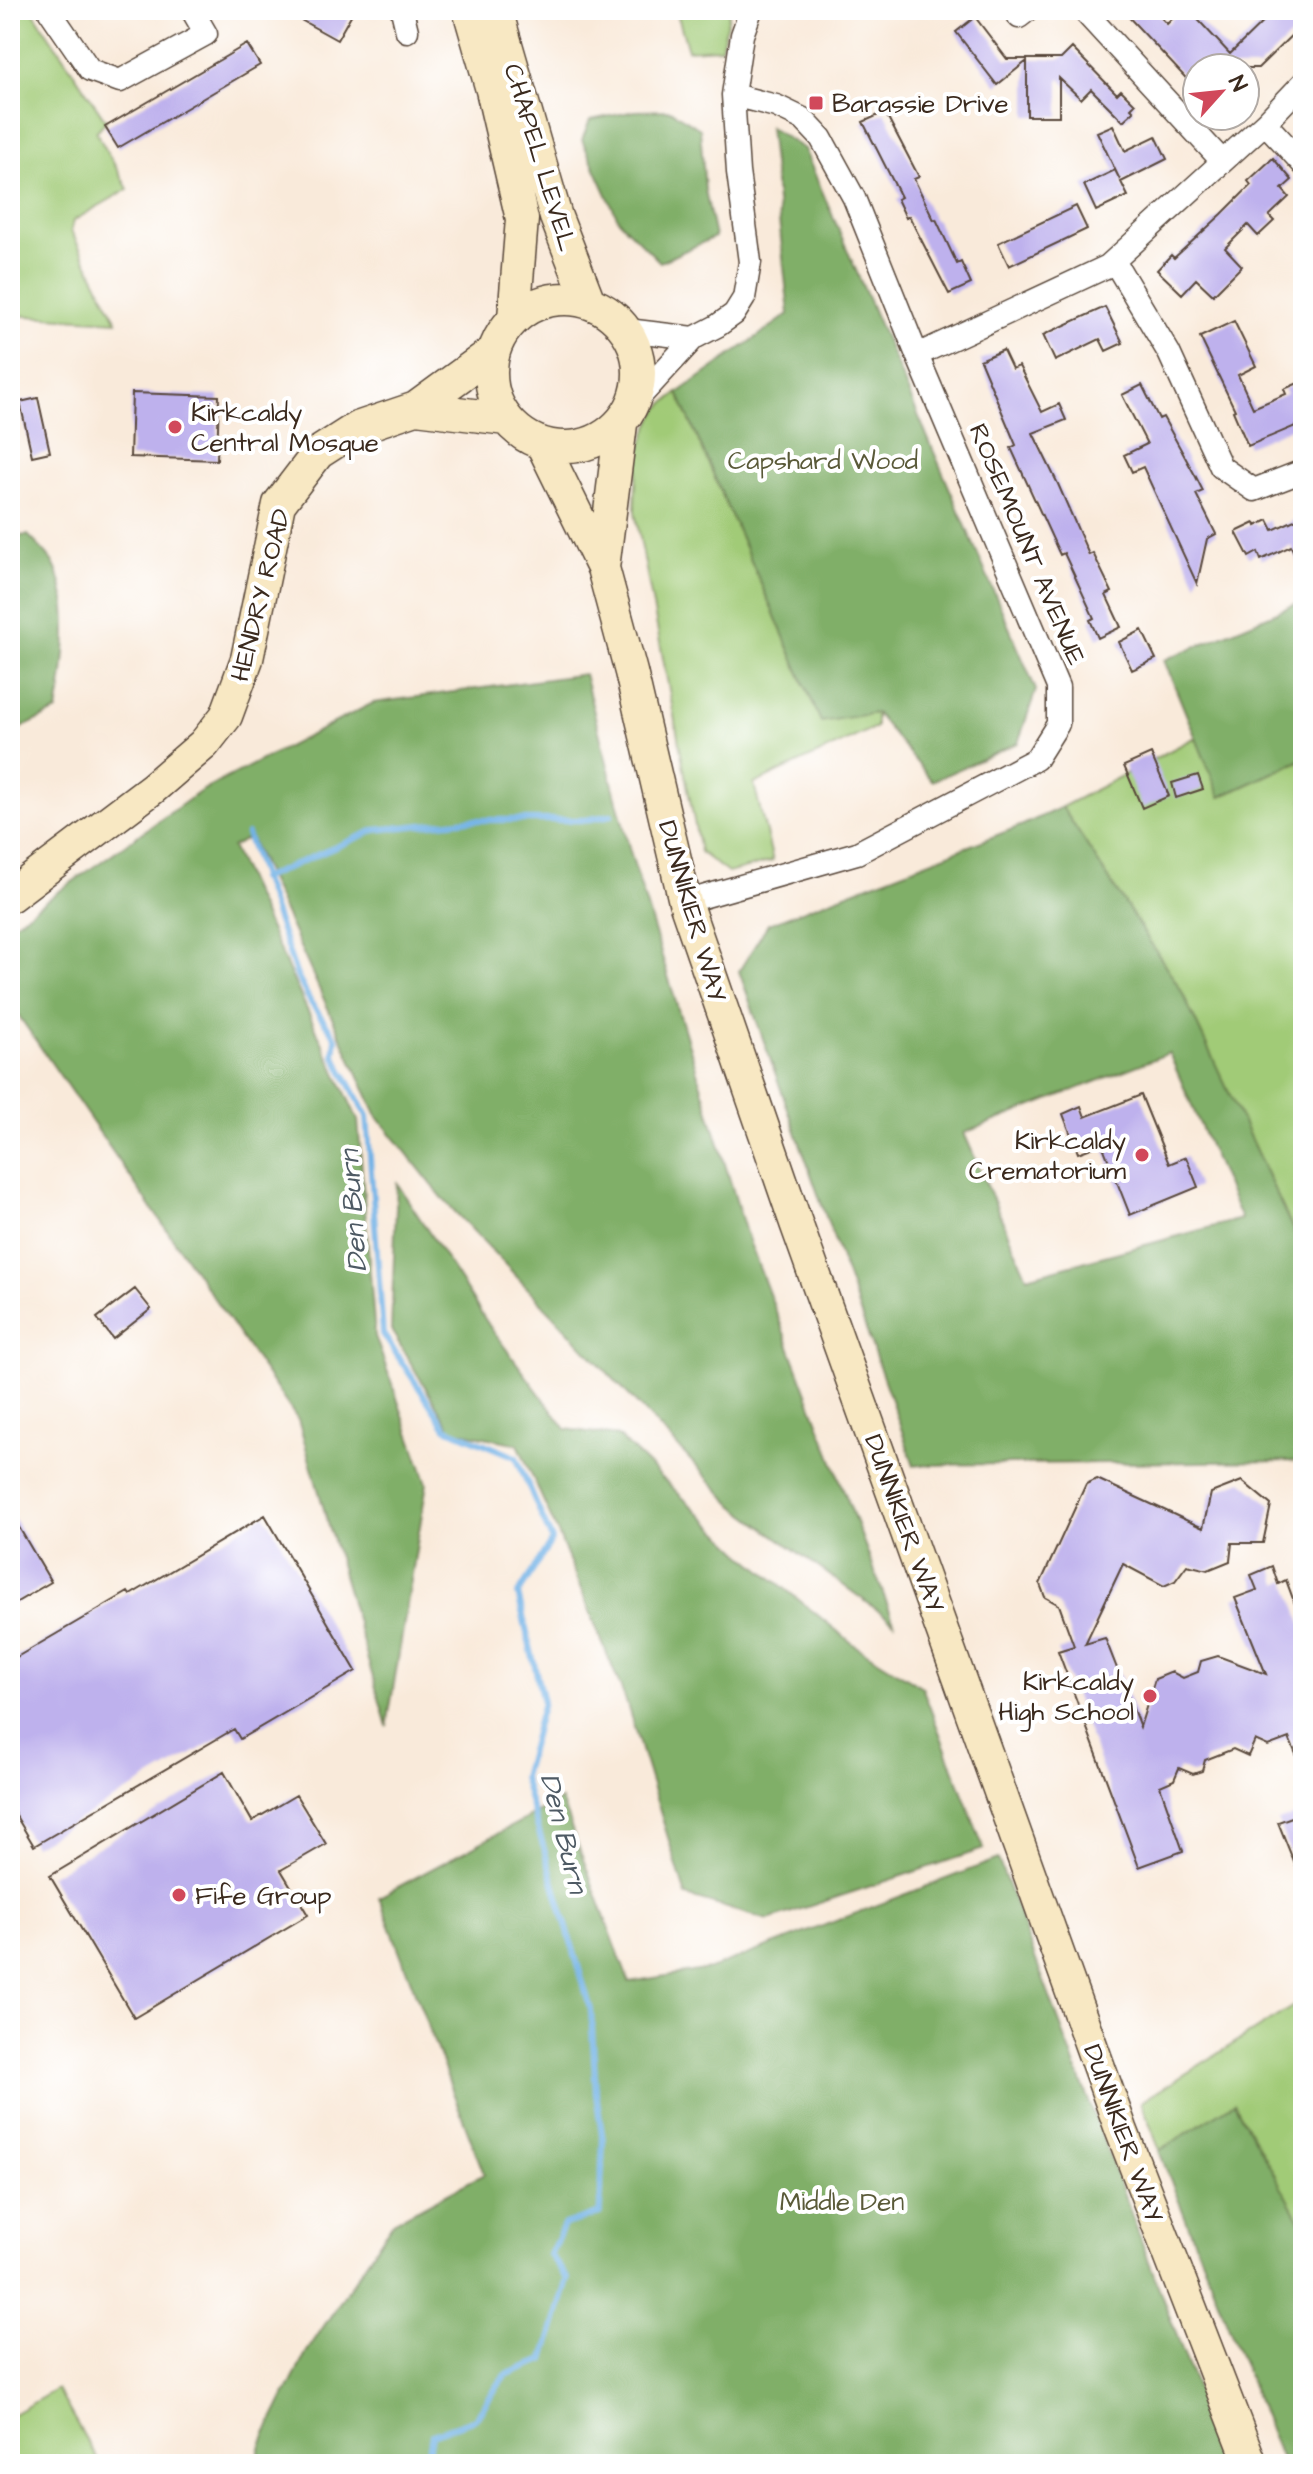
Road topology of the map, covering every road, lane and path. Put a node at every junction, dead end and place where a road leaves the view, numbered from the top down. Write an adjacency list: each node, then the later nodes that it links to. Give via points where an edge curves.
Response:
1 (49, 10): 2 (street, via 90,70 120,81 206,34)
2 (192, 10)
3 (469, 10): 14 (main road, CHAPEL LEVEL, via 522,219)
4 (496, 10): 13 (main road, CHAPEL LEVEL, via 556,217)
5 (751, 10): 8 (street)
6 (1083, 10): 10 (street)
7 (1303, 83): 9 (street)
8 (733, 95): 16 (street, via 749,282 734,314); 18 (street, ROSEMOUNT AVENUE, via 803,119 821,138 854,198)
9 (1265, 123): 10 (street); 11 (street)
10 (1222, 161): 12 (street)
11 (1303, 164)
12 (1114, 261): 18 (street); 23 (street, via 1169,353 1221,467 1254,490)
13 (589, 302): 14 (main road, via 550,300); 15 (main road)
14 (514, 318): 17 (main road)
15 (627, 330): 16 (street); 20 (main road, via 638,353 640,378)
16 (694, 338): 20 (street)
17 (494, 351): 19 (main road, HENDRY ROAD); 21 (main road, via 495,398)
18 (917, 355): 26 (street, ROSEMOUNT AVENUE, via 1058,687 1058,724 1036,759 857,853)
19 (416, 408): 21 (main road, HENDRY ROAD); 25 (main road, HENDRY ROAD, via 357,428 318,453 279,504 247,659 226,716 204,744)
20 (628, 413): 22 (main road, via 604,438 584,446); 24 (main road, DUNNIKIER WAY)
21 (506, 419): 22 (main road)
22 (542, 444): 24 (main road, DUNNIKIER WAY)
23 (1303, 471)
24 (603, 568): 26 (main road, DUNNIKIER WAY)
25 (10, 896)
26 (685, 902): 27 (main road, DUNNIKIER WAY, via 1116,2114)
27 (1251, 2464)

